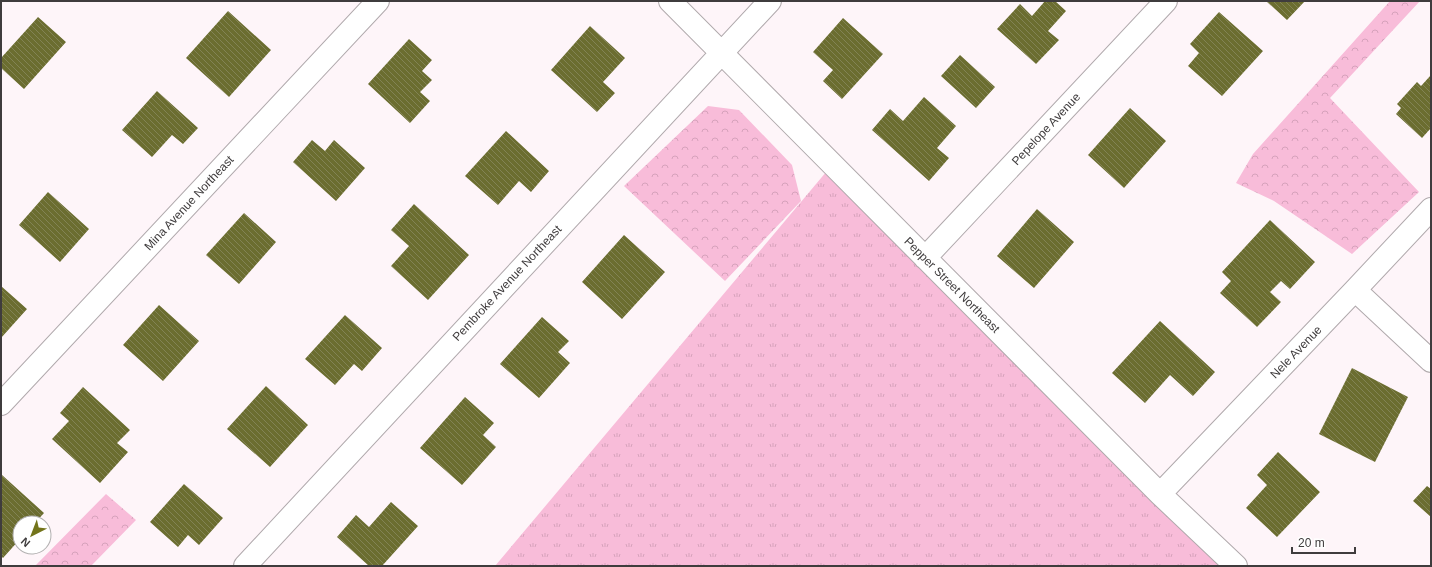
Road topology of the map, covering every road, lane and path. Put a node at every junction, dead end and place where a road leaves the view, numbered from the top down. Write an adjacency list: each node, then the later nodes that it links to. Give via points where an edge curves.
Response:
1 (378, 1): 10 (street, Mina Avenue Northeast)
2 (670, 1): 5 (street, Pepper Street Northeast)
3 (770, 1): 5 (street, Pembroke Avenue Northeast)
4 (1166, 1): 7 (street, Pepelope Avenue)
5 (721, 53): 7 (street, Pepper Street Northeast); 12 (street, Pembroke Avenue Northeast)
6 (1431, 209): 8 (street, Nele Avenue)
7 (925, 258): 11 (street, Pepper Street Northeast)
8 (1355, 290): 9 (street); 11 (street, Nele Avenue)
9 (1431, 360)
10 (1, 404)
11 (1160, 494): 13 (street, Pepper Street Northeast)
12 (245, 566)
13 (1236, 566)

